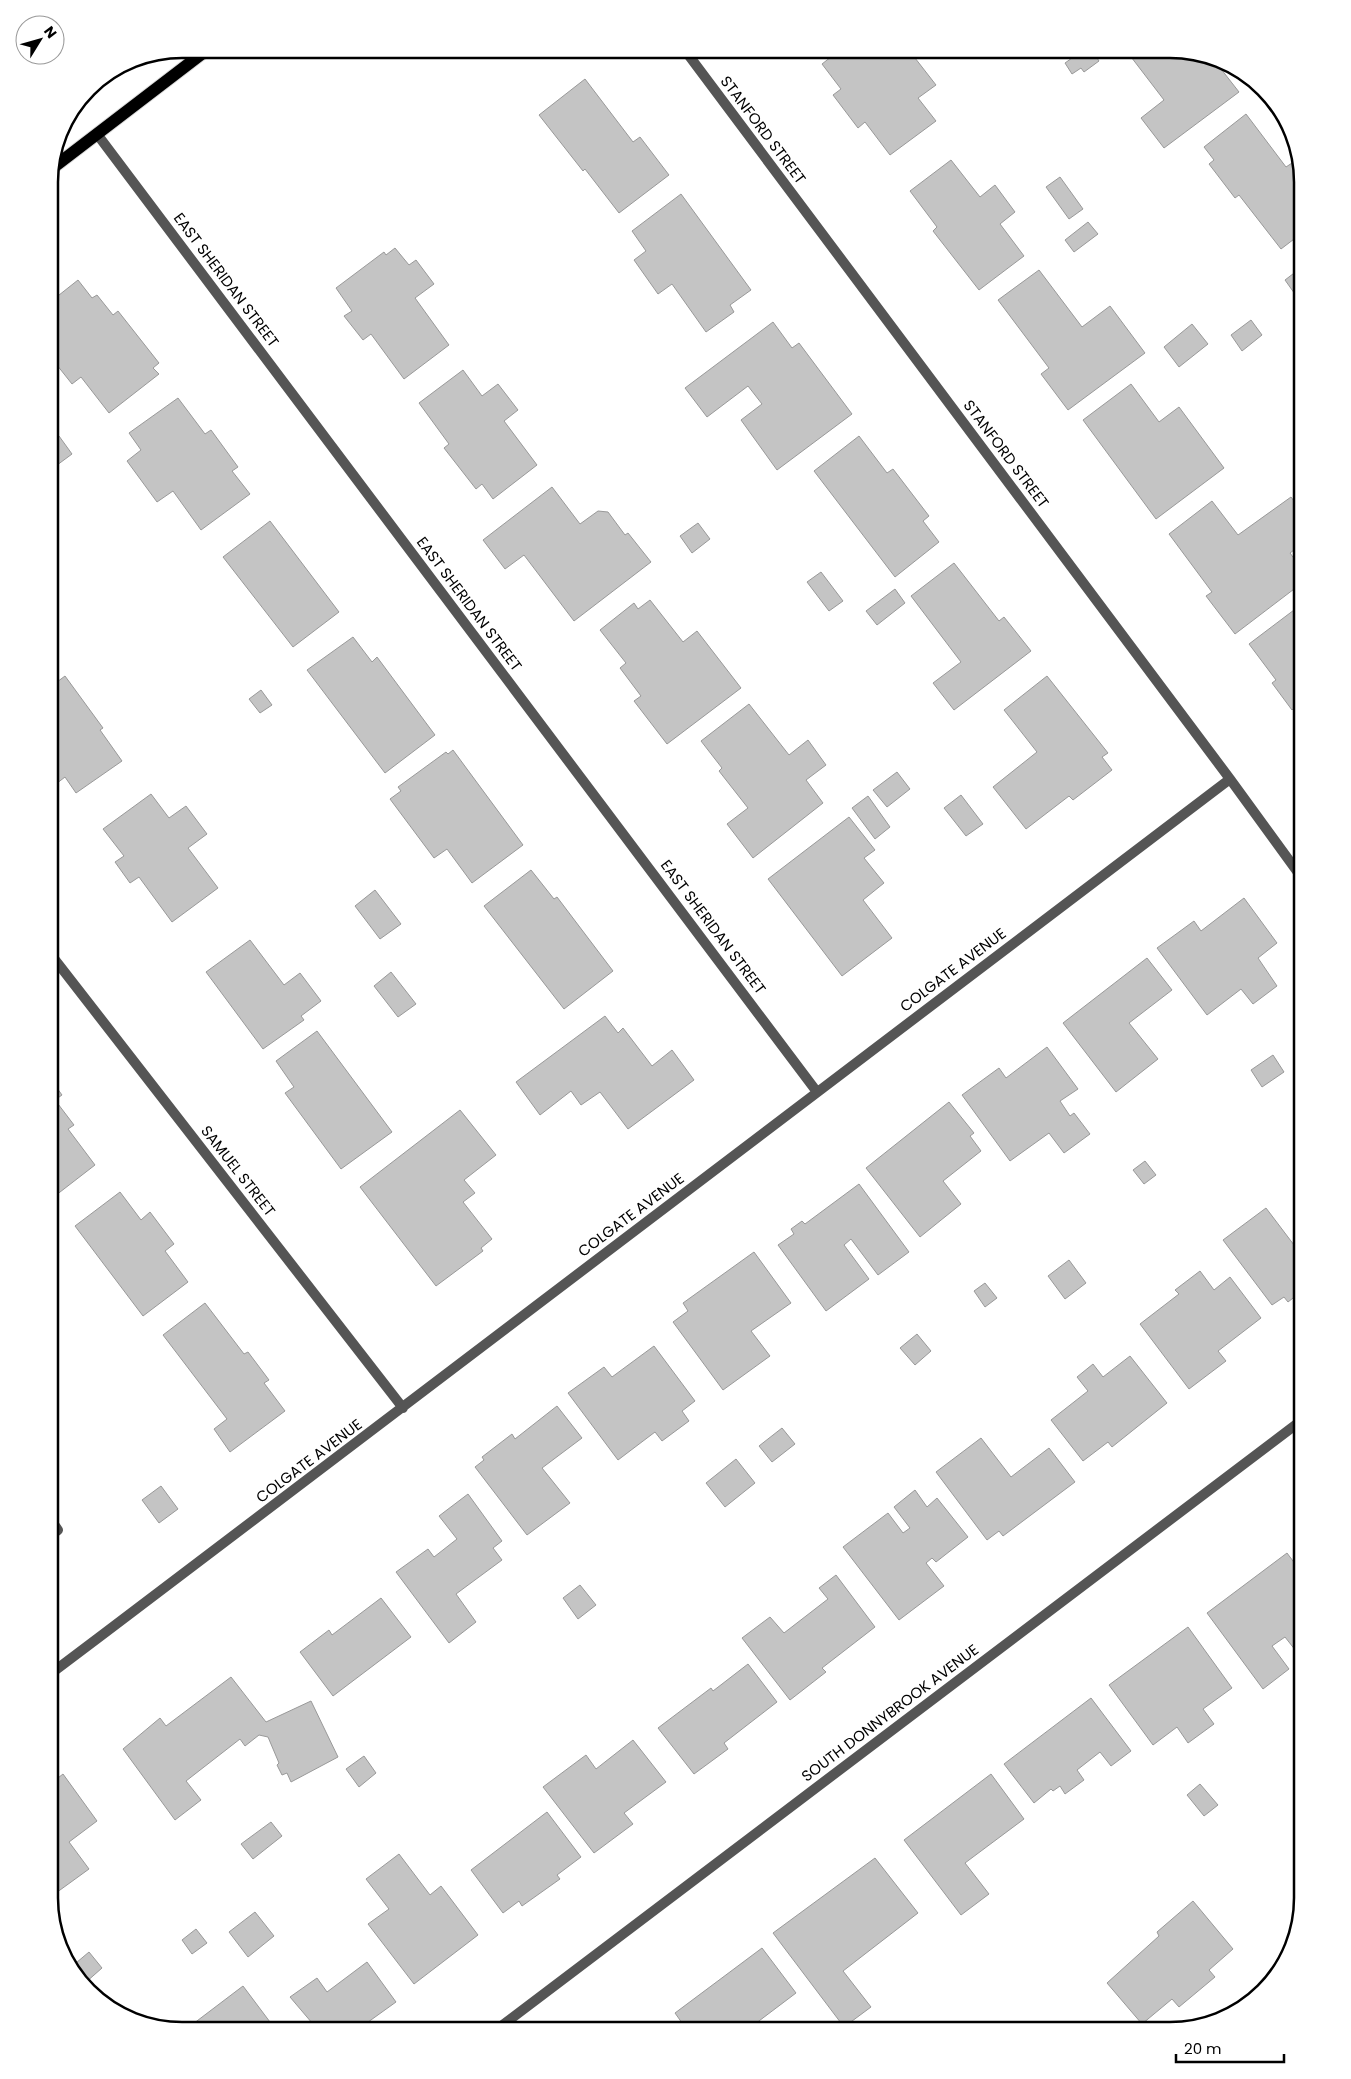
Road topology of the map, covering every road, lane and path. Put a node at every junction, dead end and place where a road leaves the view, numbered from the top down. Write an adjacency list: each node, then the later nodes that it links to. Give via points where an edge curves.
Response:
1 (198, 57): 3 (main road)
2 (690, 58): 5 (street, STANFORD STREET)
3 (97, 134): 4 (main road); 8 (street, EAST SHERIDAN STREET)
4 (59, 163)
5 (1230, 779): 6 (street, STANFORD STREET); 8 (street, COLGATE AVENUE)
6 (1294, 867)
7 (58, 963): 9 (street, SAMUEL STREET)
8 (817, 1092): 9 (street, COLGATE AVENUE)
9 (404, 1408): 11 (street, COLGATE AVENUE)
10 (1294, 1426): 12 (street, SOUTH DONNYBROOK AVENUE)
11 (57, 1669)
12 (507, 2021)

